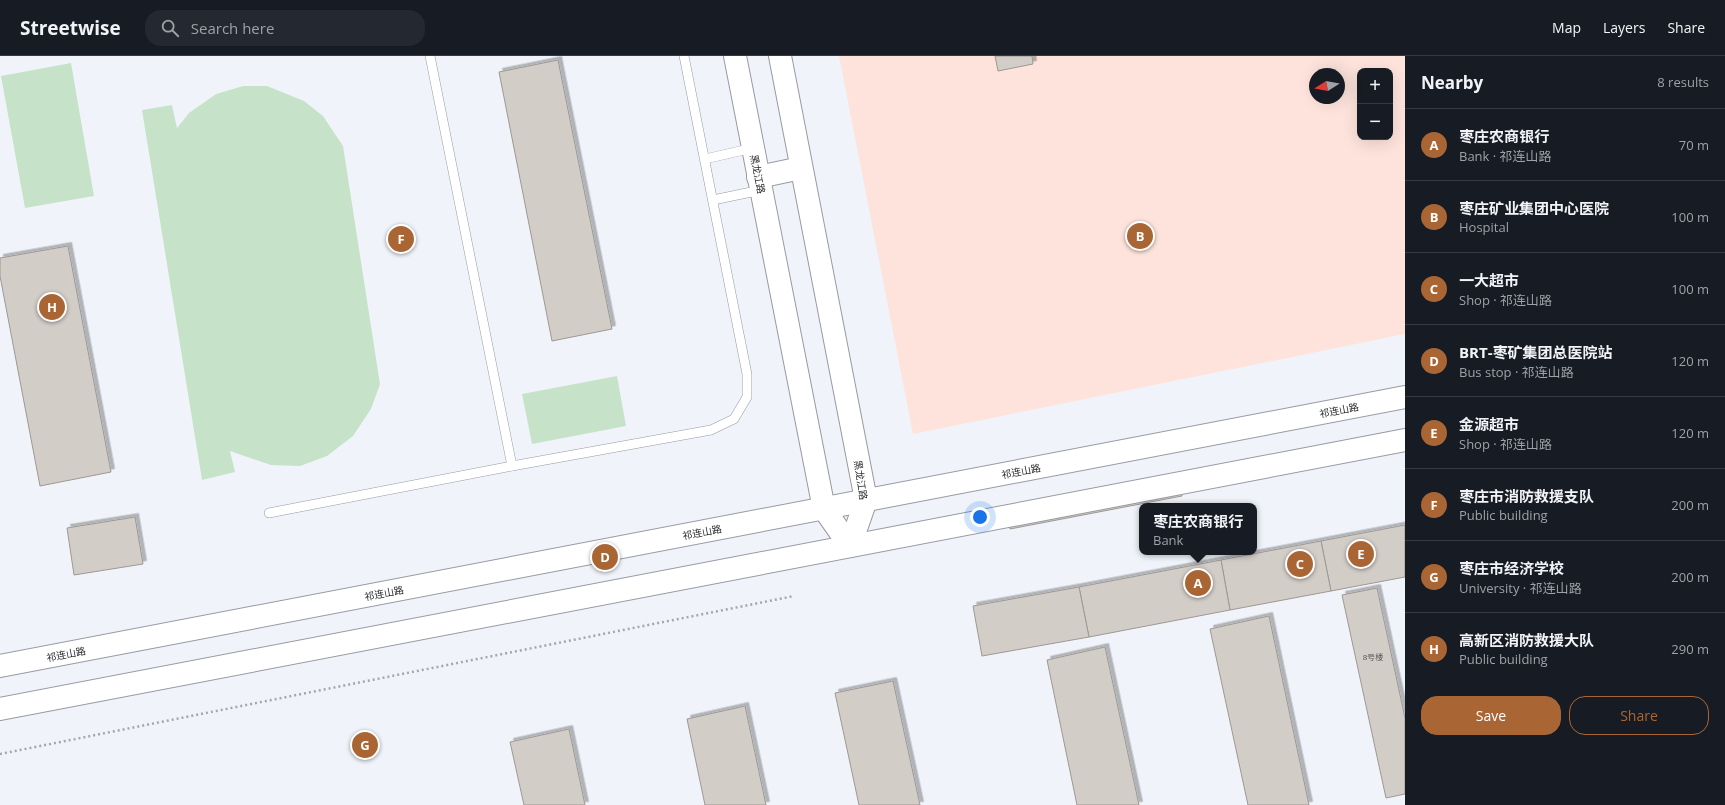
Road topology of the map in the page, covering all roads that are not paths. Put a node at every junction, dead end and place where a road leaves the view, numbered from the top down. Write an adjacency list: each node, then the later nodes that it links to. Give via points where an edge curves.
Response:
1 (430, 56): 12 (lane)
2 (684, 56): 6 (lane)
3 (735, 56): 5 (main road, 黑龙江路)
4 (780, 56): 7 (main road, 黑龙江路)
5 (753, 148): 6 (lane); 8 (main road, 黑龙江路)
6 (705, 159): 9 (lane)
7 (801, 168): 8 (main road); 13 (main road, 黑龙江路)
8 (760, 184): 9 (lane); 14 (main road, 黑龙江路)
9 (713, 200): 12 (lane, via 747,374 747,397 734,419 711,430)
10 (1405, 397): 13 (main road, 祁连山路)
11 (1405, 440): 16 (main road)
12 (512, 466): 15 (lane)
13 (866, 500): 14 (main road, 祁连山路); 16 (main road, 黑龙江路)
14 (824, 509): 16 (main road, 黑龙江路); 17 (main road, 祁连山路)
15 (269, 513)
16 (850, 546): 18 (main road)
17 (0, 666)
18 (0, 709)

